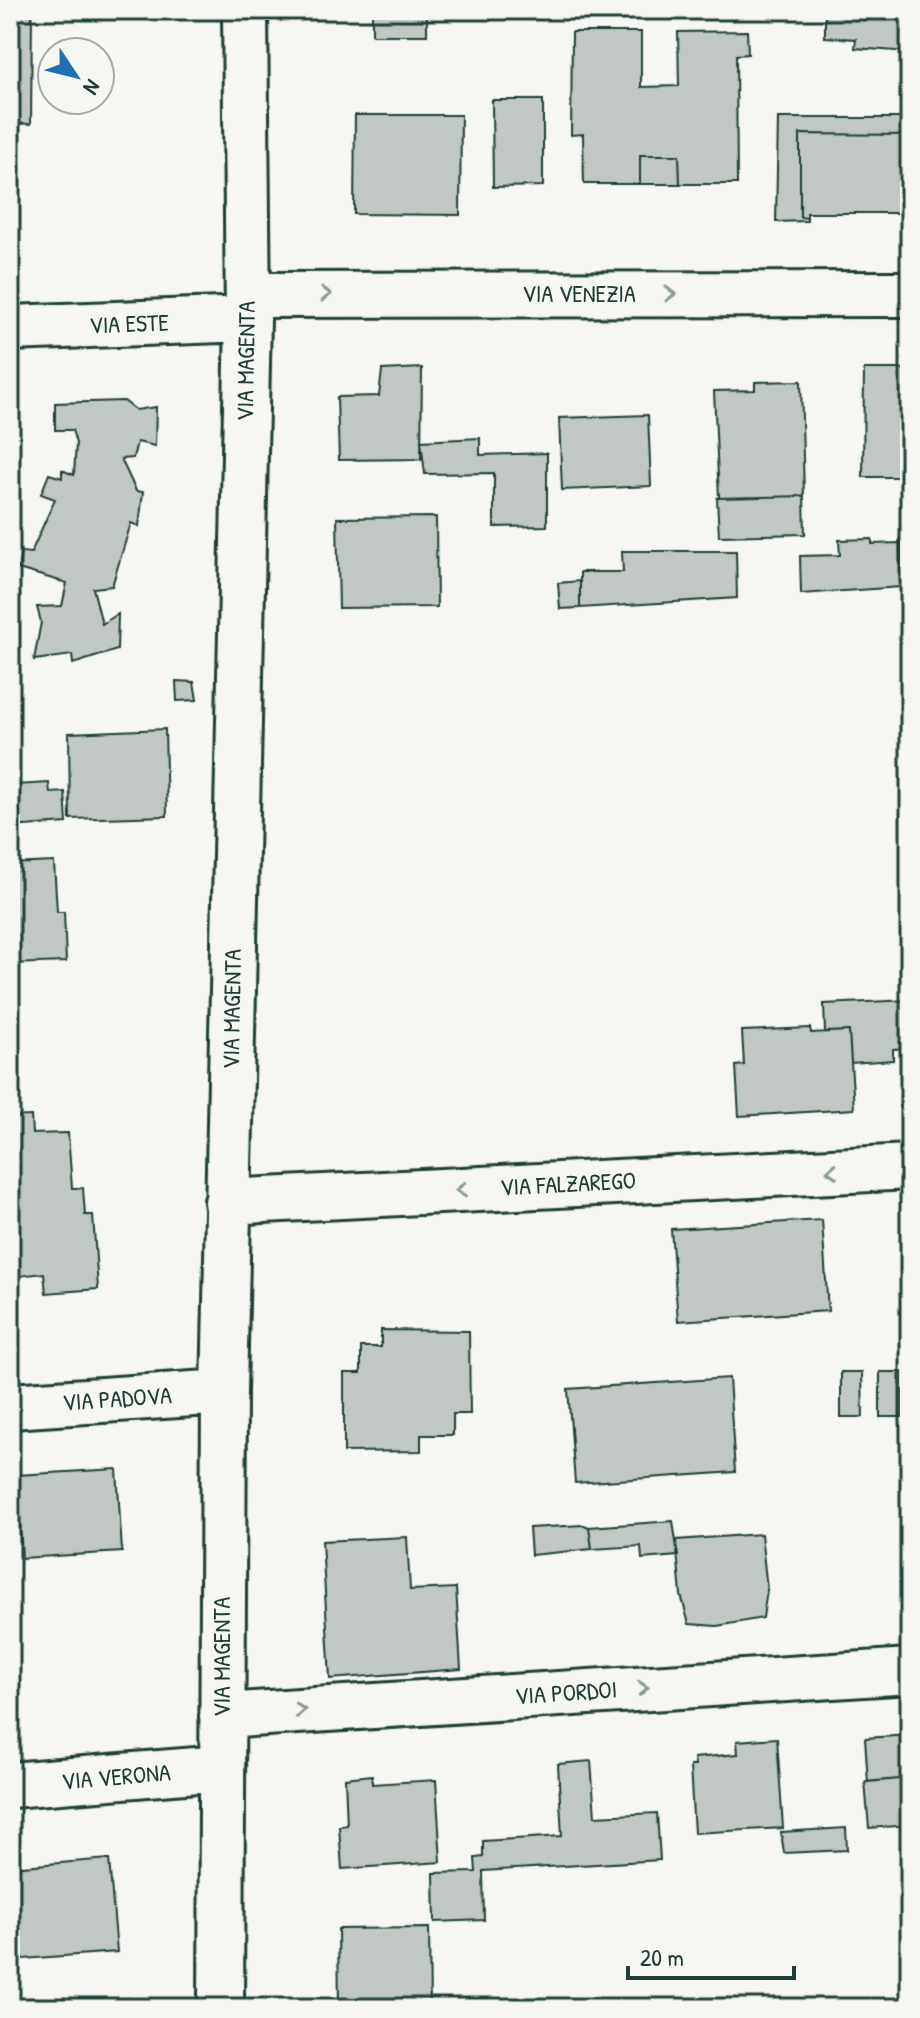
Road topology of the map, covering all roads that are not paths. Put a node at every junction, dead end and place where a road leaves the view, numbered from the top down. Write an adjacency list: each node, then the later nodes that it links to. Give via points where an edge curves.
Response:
1 (245, 10): 3 (street, VIA MAGENTA)
2 (910, 294): 3 (street, VIA VENEZIA, one-way to 2)
3 (248, 307): 4 (street, VIA ESTE); 6 (street, VIA MAGENTA)
4 (10, 328)
5 (910, 1167): 6 (street, VIA FALZAREGO, one-way to 6)
6 (227, 1202): 7 (street, VIA MAGENTA)
7 (224, 1392): 8 (street, VIA PADOVA); 10 (street, VIA MAGENTA)
8 (10, 1406)
9 (910, 1671): 10 (street, VIA PORDOI, one-way to 9)
10 (222, 1716): 11 (street, VIA MAGENTA)
11 (222, 1768): 12 (street, VIA VERONA); 13 (street, VIA MAGENTA)
12 (10, 1785)
13 (221, 2008)

